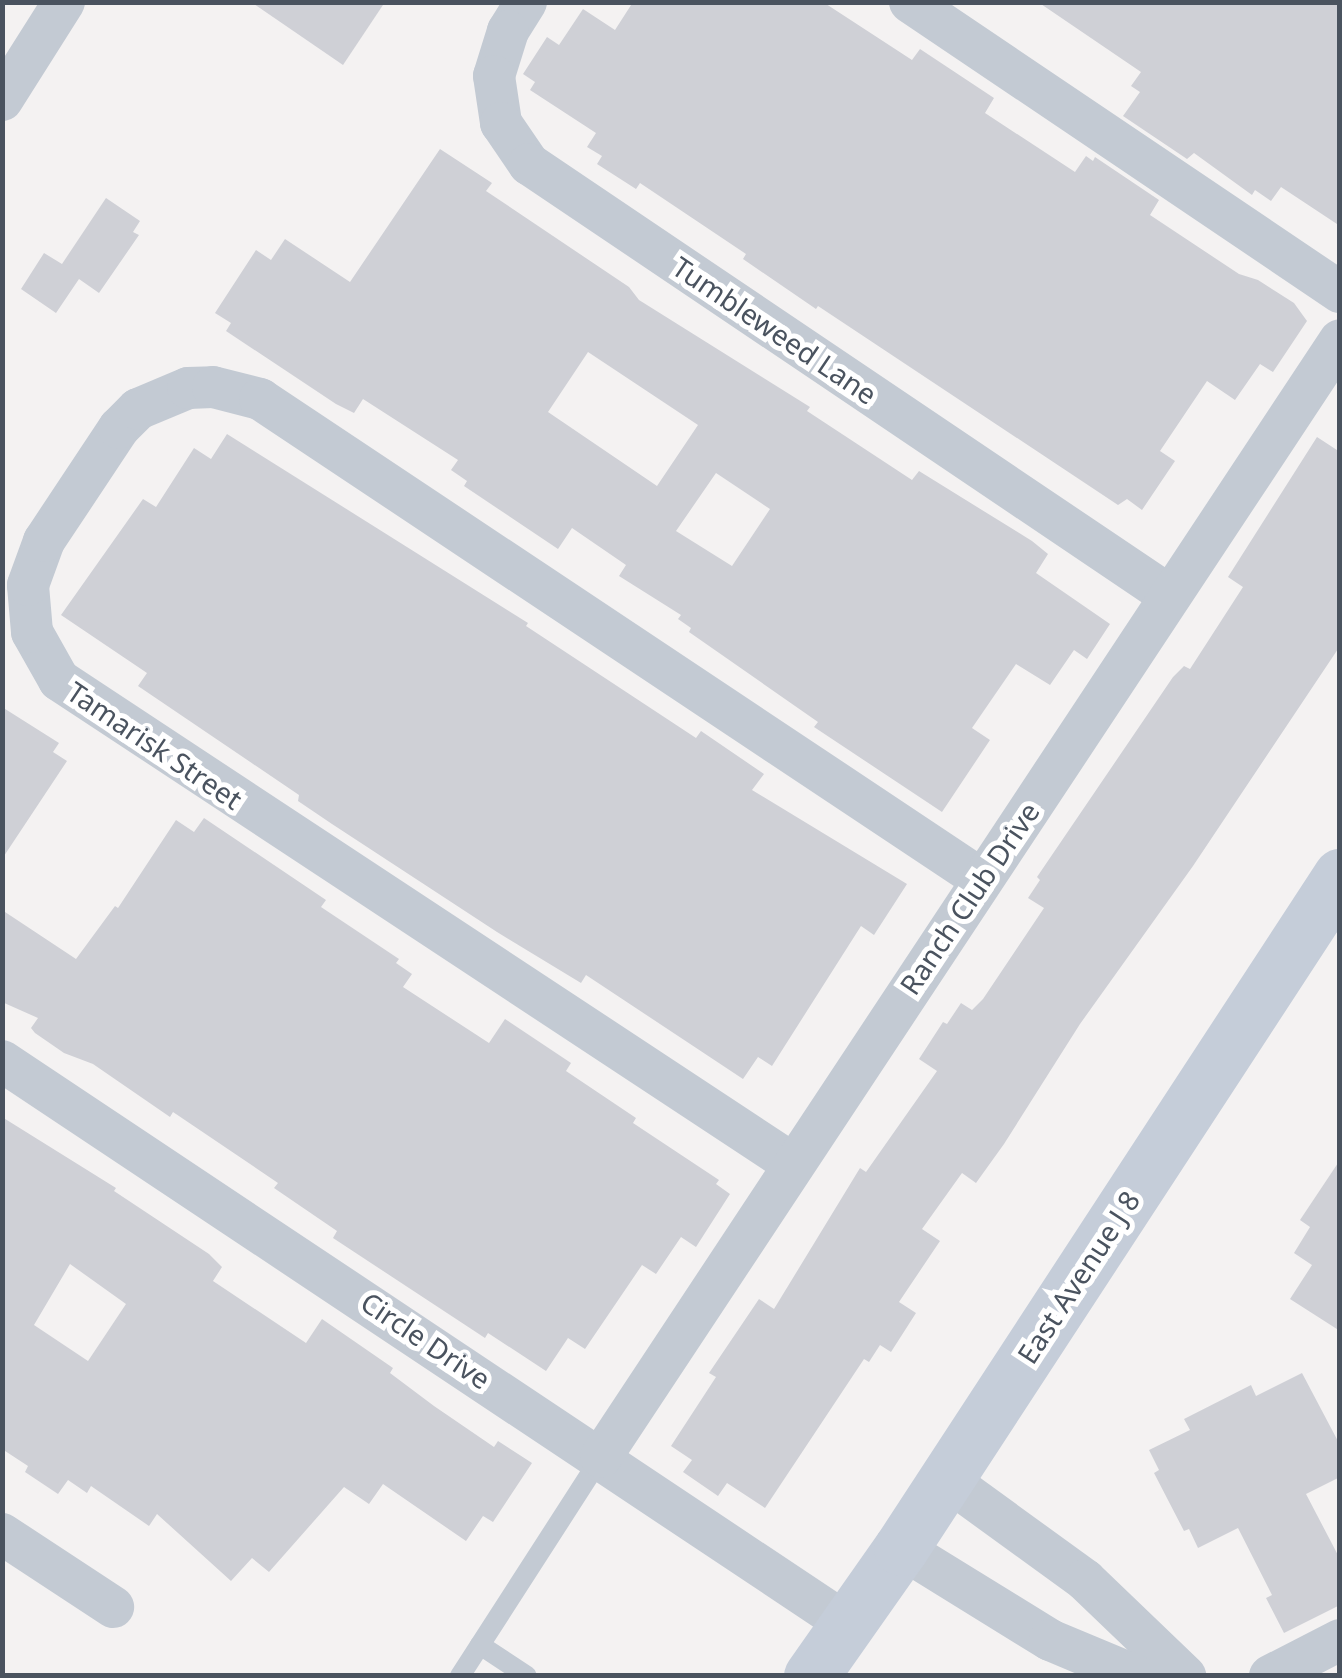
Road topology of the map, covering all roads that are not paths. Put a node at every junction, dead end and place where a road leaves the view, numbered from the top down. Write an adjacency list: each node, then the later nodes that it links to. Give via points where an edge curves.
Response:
1 (64, 2): 4 (street)
2 (526, 2): 7 (street, Tumbleweed Lane, via 494,76 501,122 530,164)
3 (910, 2): 5 (street)
4 (2, 100)
5 (1340, 292)
6 (1340, 340): 7 (street, Ranch Club Drive)
7 (1170, 596): 9 (street, Ranch Club Drive)
8 (1340, 876): 13 (street, East Avenue J 8)
9 (981, 879): 11 (street, Ranch Club Drive); 11 (street, Tamarisk Street, via 260,399 212,387 162,396 119,428 44,541 28,585 32,632 59,680)
10 (2, 1061): 12 (street, Circle Drive)
11 (793, 1164): 12 (street, Ranch Club Drive)
12 (601, 1456): 17 (street, Circle Drive); 19 (lane)
13 (946, 1479): 15 (street, East Avenue J 8); 24 (street, via 1085,1580)
14 (2, 1534): 16 (street)
15 (901, 1548): 17 (street, East Avenue J 8); 23 (street, via 1050,1640)
16 (113, 1607)
17 (847, 1624): 22 (street, East Avenue J 8)
18 (1340, 1640): 25 (street)
19 (480, 1645): 20 (lane); 21 (lane)
20 (460, 1676)
21 (527, 1676)
22 (811, 1676)
23 (1136, 1676)
24 (1186, 1676)
25 (1270, 1676)

